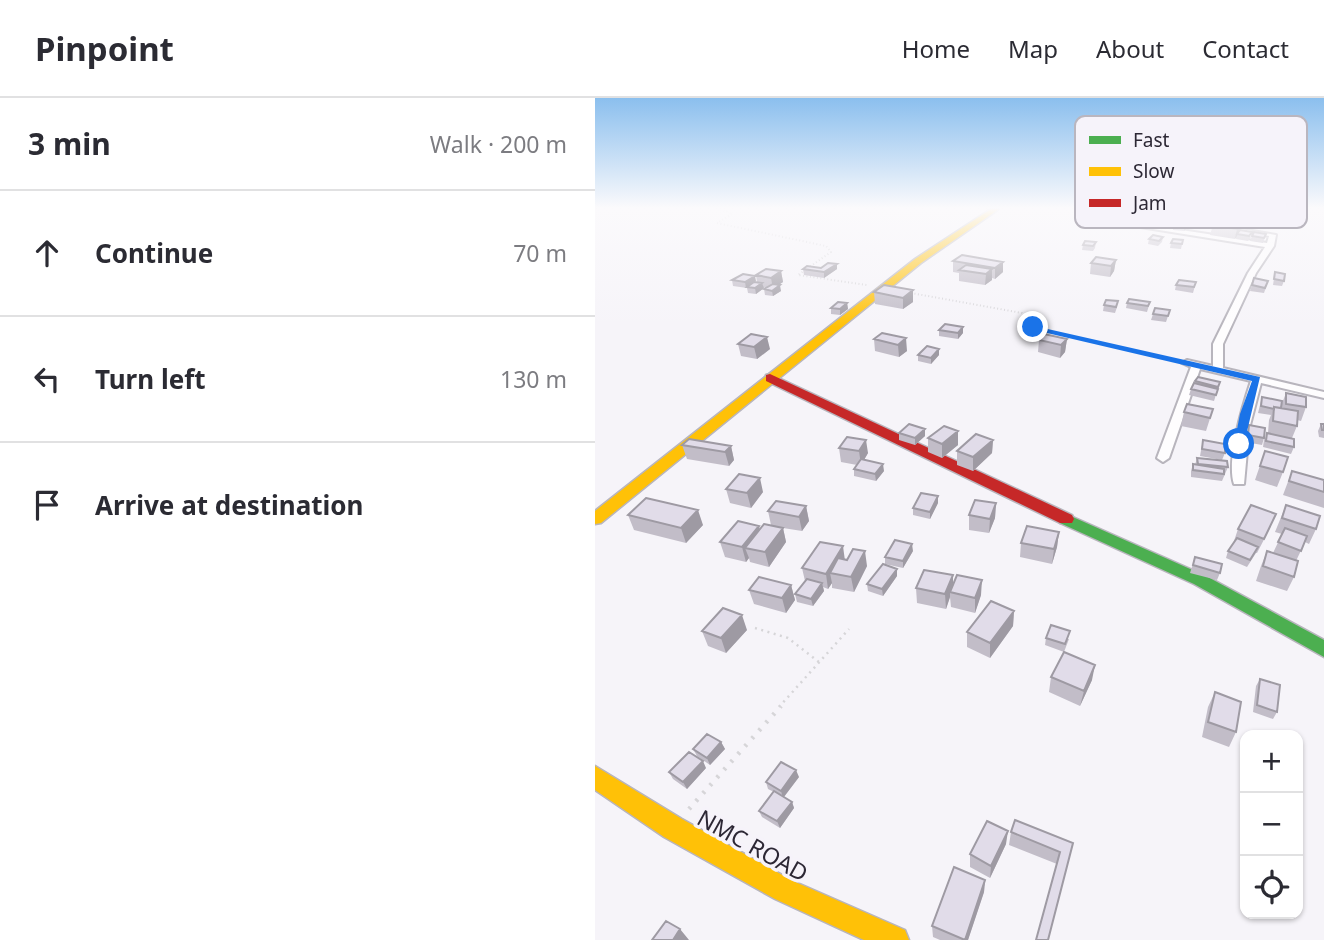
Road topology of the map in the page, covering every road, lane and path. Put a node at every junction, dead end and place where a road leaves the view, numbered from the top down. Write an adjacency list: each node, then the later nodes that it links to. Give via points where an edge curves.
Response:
1 (827, 248): 4 (path, via 831,252 798,275)
2 (936, 248): 4 (street)
3 (1268, 248): 7 (street, via 1218,344)
4 (885, 288): 8 (street)
5 (912, 293): 6 (path, via 1022,313 1033,327)
6 (1191, 364): 7 (street); 11 (street)
7 (1218, 370): 9 (street)
8 (770, 378): 13 (street); 16 (street, via 1200,580)
9 (1257, 379): 10 (street); 12 (street, via 1239,444)
10 (1324, 395)
11 (1163, 458)
12 (1239, 481)
13 (595, 519)
14 (755, 628): 17 (path, via 788,638)
15 (849, 629): 17 (path)
16 (1324, 649)
17 (819, 662): 19 (path)
18 (595, 778): 19 (street, NMC ROAD)
19 (673, 828): 20 (street, NMC ROAD, via 784,890)
20 (895, 940)

